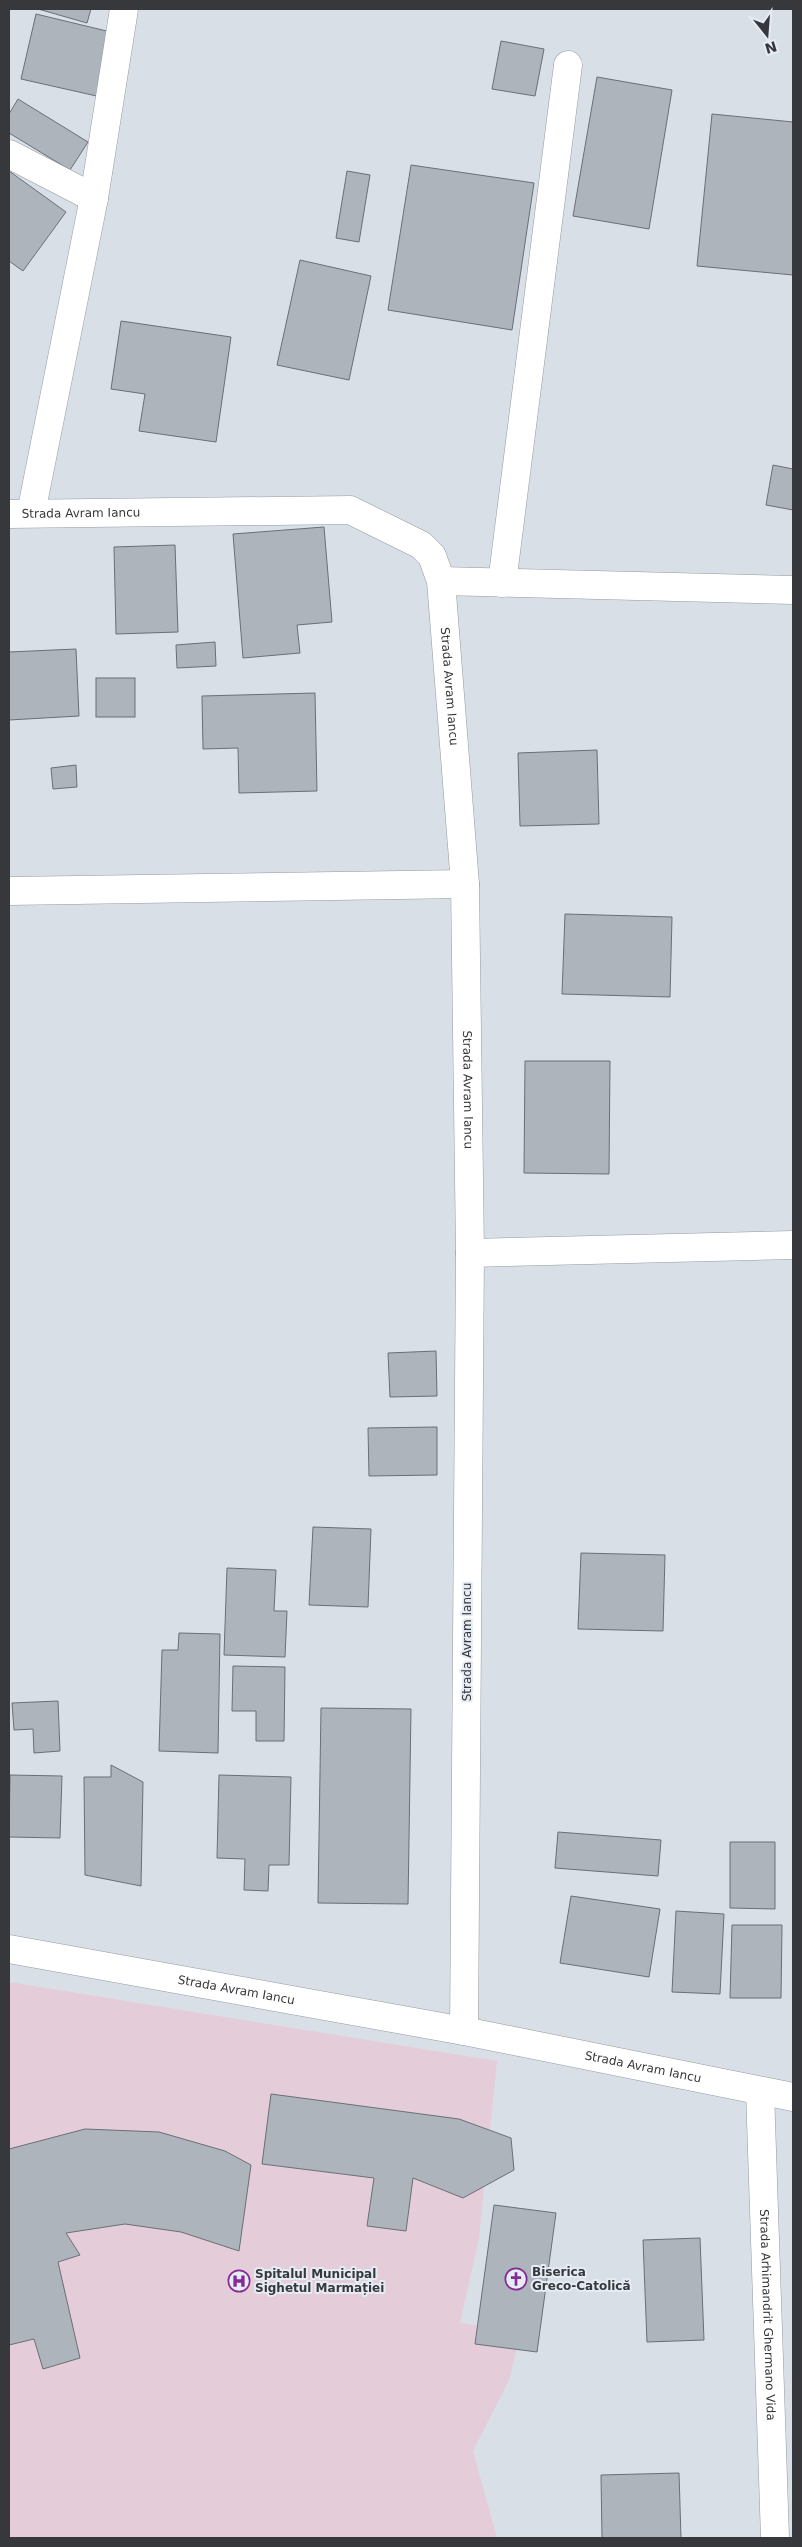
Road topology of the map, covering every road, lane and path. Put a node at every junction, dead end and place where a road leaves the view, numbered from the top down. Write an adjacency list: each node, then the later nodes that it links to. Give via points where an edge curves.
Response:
1 (124, 9): 4 (street)
2 (568, 65): 7 (street)
3 (9, 154): 4 (street)
4 (94, 198): 5 (street)
5 (20, 514): 6 (street, Strada Avram Iancu, via 350,510 421,545 432,556)
6 (441, 580): 7 (street); 9 (street, Strada Avram Iancu)
7 (502, 583): 8 (street)
8 (793, 590)
9 (465, 884): 10 (street); 12 (street, Strada Avram Iancu)
10 (9, 892)
11 (793, 1245): 12 (street)
12 (470, 1254): 14 (street, Strada Avram Iancu)
13 (9, 1949): 14 (street, Strada Avram Iancu)
14 (464, 2031): 15 (street, Strada Avram Iancu)
15 (760, 2091): 16 (street, Strada Avram Iancu); 17 (street, Strada Arhimandrit Ghermano Vida)
16 (793, 2097)
17 (775, 2538)

